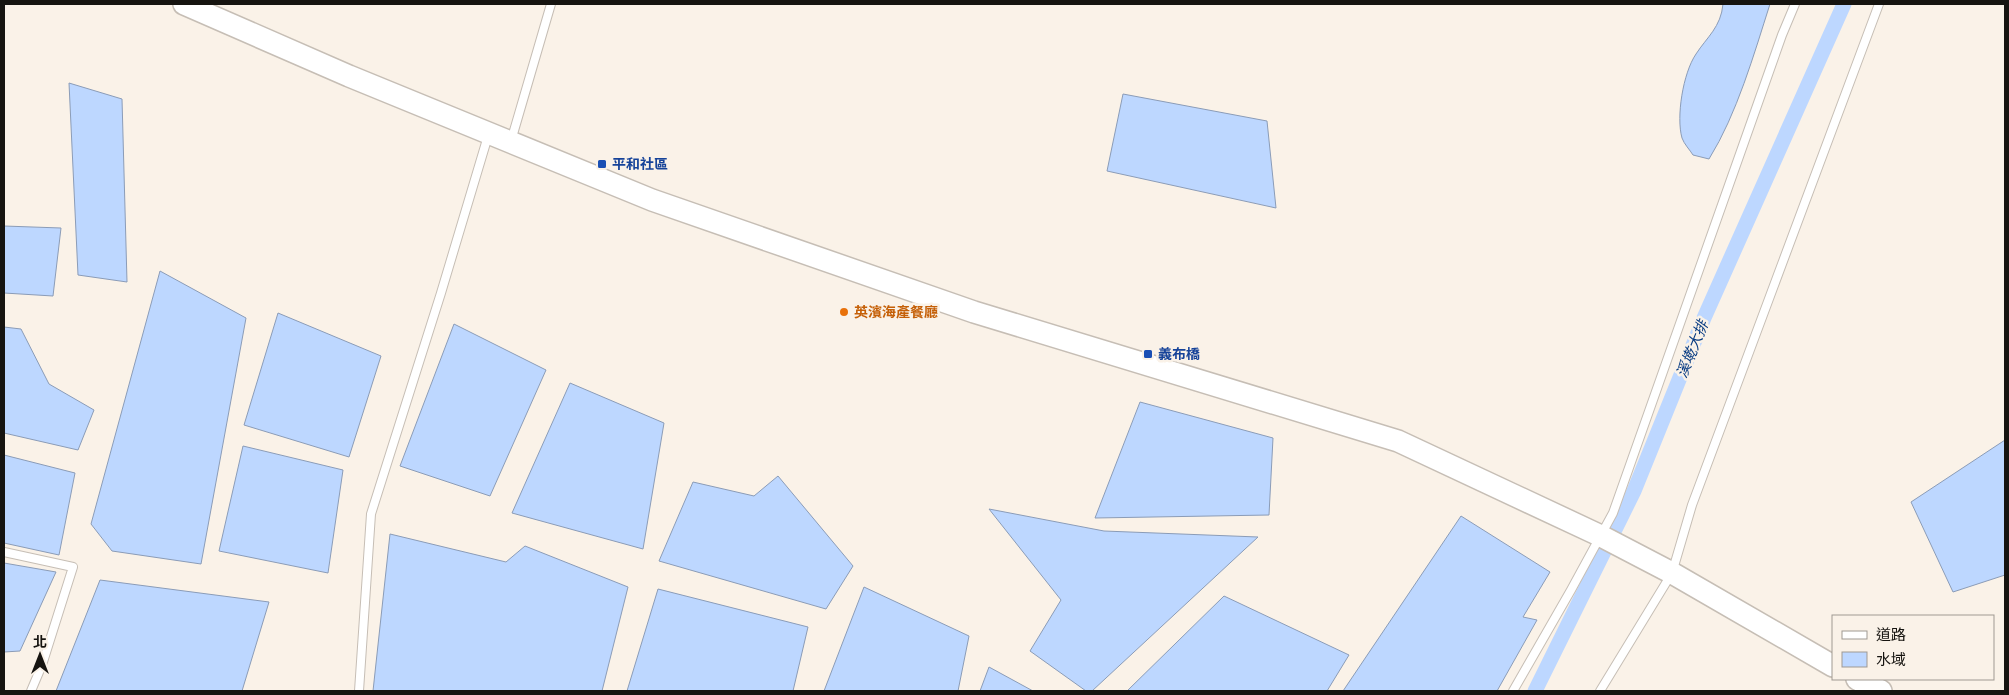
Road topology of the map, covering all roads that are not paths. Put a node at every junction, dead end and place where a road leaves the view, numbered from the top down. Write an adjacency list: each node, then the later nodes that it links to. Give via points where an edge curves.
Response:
1 (184, 4): 5 (main road)
2 (552, 4): 6 (lane)
3 (1795, 4): 7 (lane)
4 (1879, 4): 9 (lane)
5 (489, 134): 6 (main road); 13 (lane, via 371,514)
6 (510, 142): 7 (main road, via 652,200 974,312 1398,442)
7 (1604, 538): 9 (main road); 14 (lane)
8 (4, 552): 12 (lane, via 73,567)
9 (1668, 571): 10 (main road); 15 (lane)
10 (1832, 665)
11 (1860, 680): 16 (main road)
12 (32, 691)
13 (359, 691)
14 (1513, 691)
15 (1600, 691)
16 (1881, 691)

